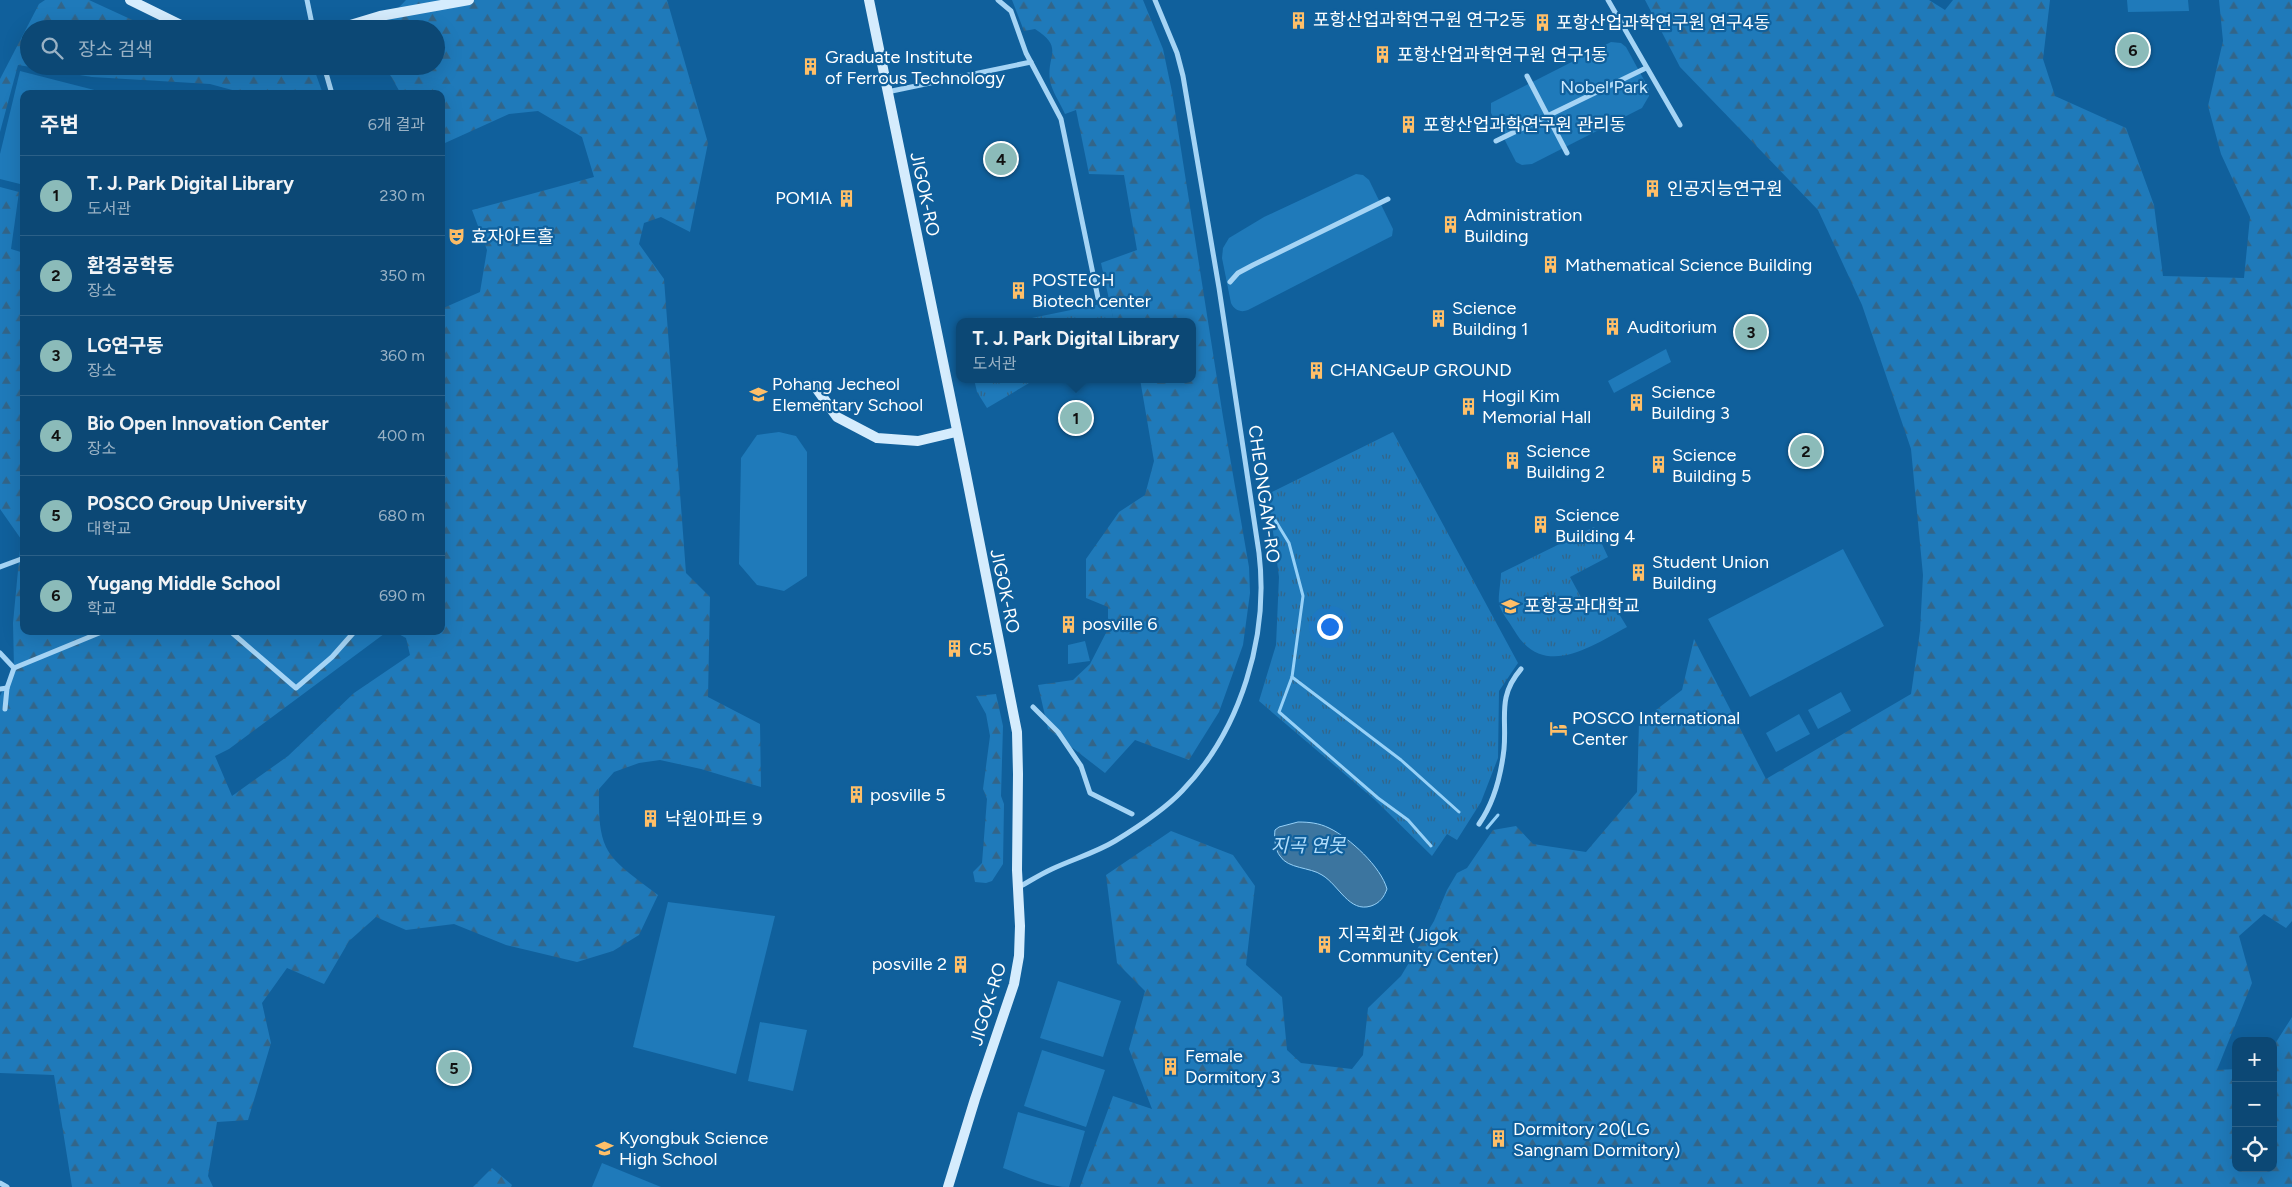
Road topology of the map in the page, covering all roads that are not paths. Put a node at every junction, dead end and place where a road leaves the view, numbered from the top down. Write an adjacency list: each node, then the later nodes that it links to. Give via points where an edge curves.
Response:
1 (130, 0): 8 (street)
2 (307, 0): 9 (street)
3 (469, 0): 10 (street)
4 (869, 0): 16 (street, JIGOK-RO)
5 (998, 0): 11 (street, via 1011,11)
6 (1155, 0): 40 (street, CHEONGAM-RO, via 1183,76 1206,211 1259,553 1262,602 1259,626 1249,672 1233,714 1210,756 1181,792 1114,842)
7 (1608, 0): 12 (street)
8 (171, 20)
9 (311, 20)
10 (367, 20)
11 (1031, 62): 16 (street); 23 (street, via 1063,124)
12 (1646, 68): 17 (street); 18 (street)
13 (327, 75): 15 (street)
14 (1527, 76): 17 (street)
15 (331, 90)
16 (887, 92): 25 (street, JIGOK-RO)
17 (1548, 116): 19 (street); 20 (street)
18 (1680, 125)
19 (1496, 141)
20 (1567, 153)
21 (1388, 199): 22 (street, via 1253,265)
22 (1230, 282)
23 (1098, 298)
24 (814, 386): 25 (street, via 837,417 877,438 918,441)
25 (956, 432): 40 (street, JIGOK-RO, via 1015,718)
26 (20, 560): 27 (street)
27 (0, 567)
28 (94, 635): 32 (street)
29 (235, 635): 30 (street, via 296,688)
30 (351, 635)
31 (0, 653): 32 (street)
32 (14, 668): 34 (street)
33 (1521, 669): 39 (street, via 1508,688 1502,764 1488,812)
34 (7, 688): 35 (street); 37 (street)
35 (0, 689)
36 (1033, 707): 38 (street, via 1058,732 1082,766 1090,793)
37 (6, 709)
38 (1132, 814)
39 (1479, 824)
40 (1019, 887): 43 (street, JIGOK-RO, via 1020,944 1014,984)
41 (0, 1183): 42 (street)
42 (7, 1187)
43 (948, 1187)

